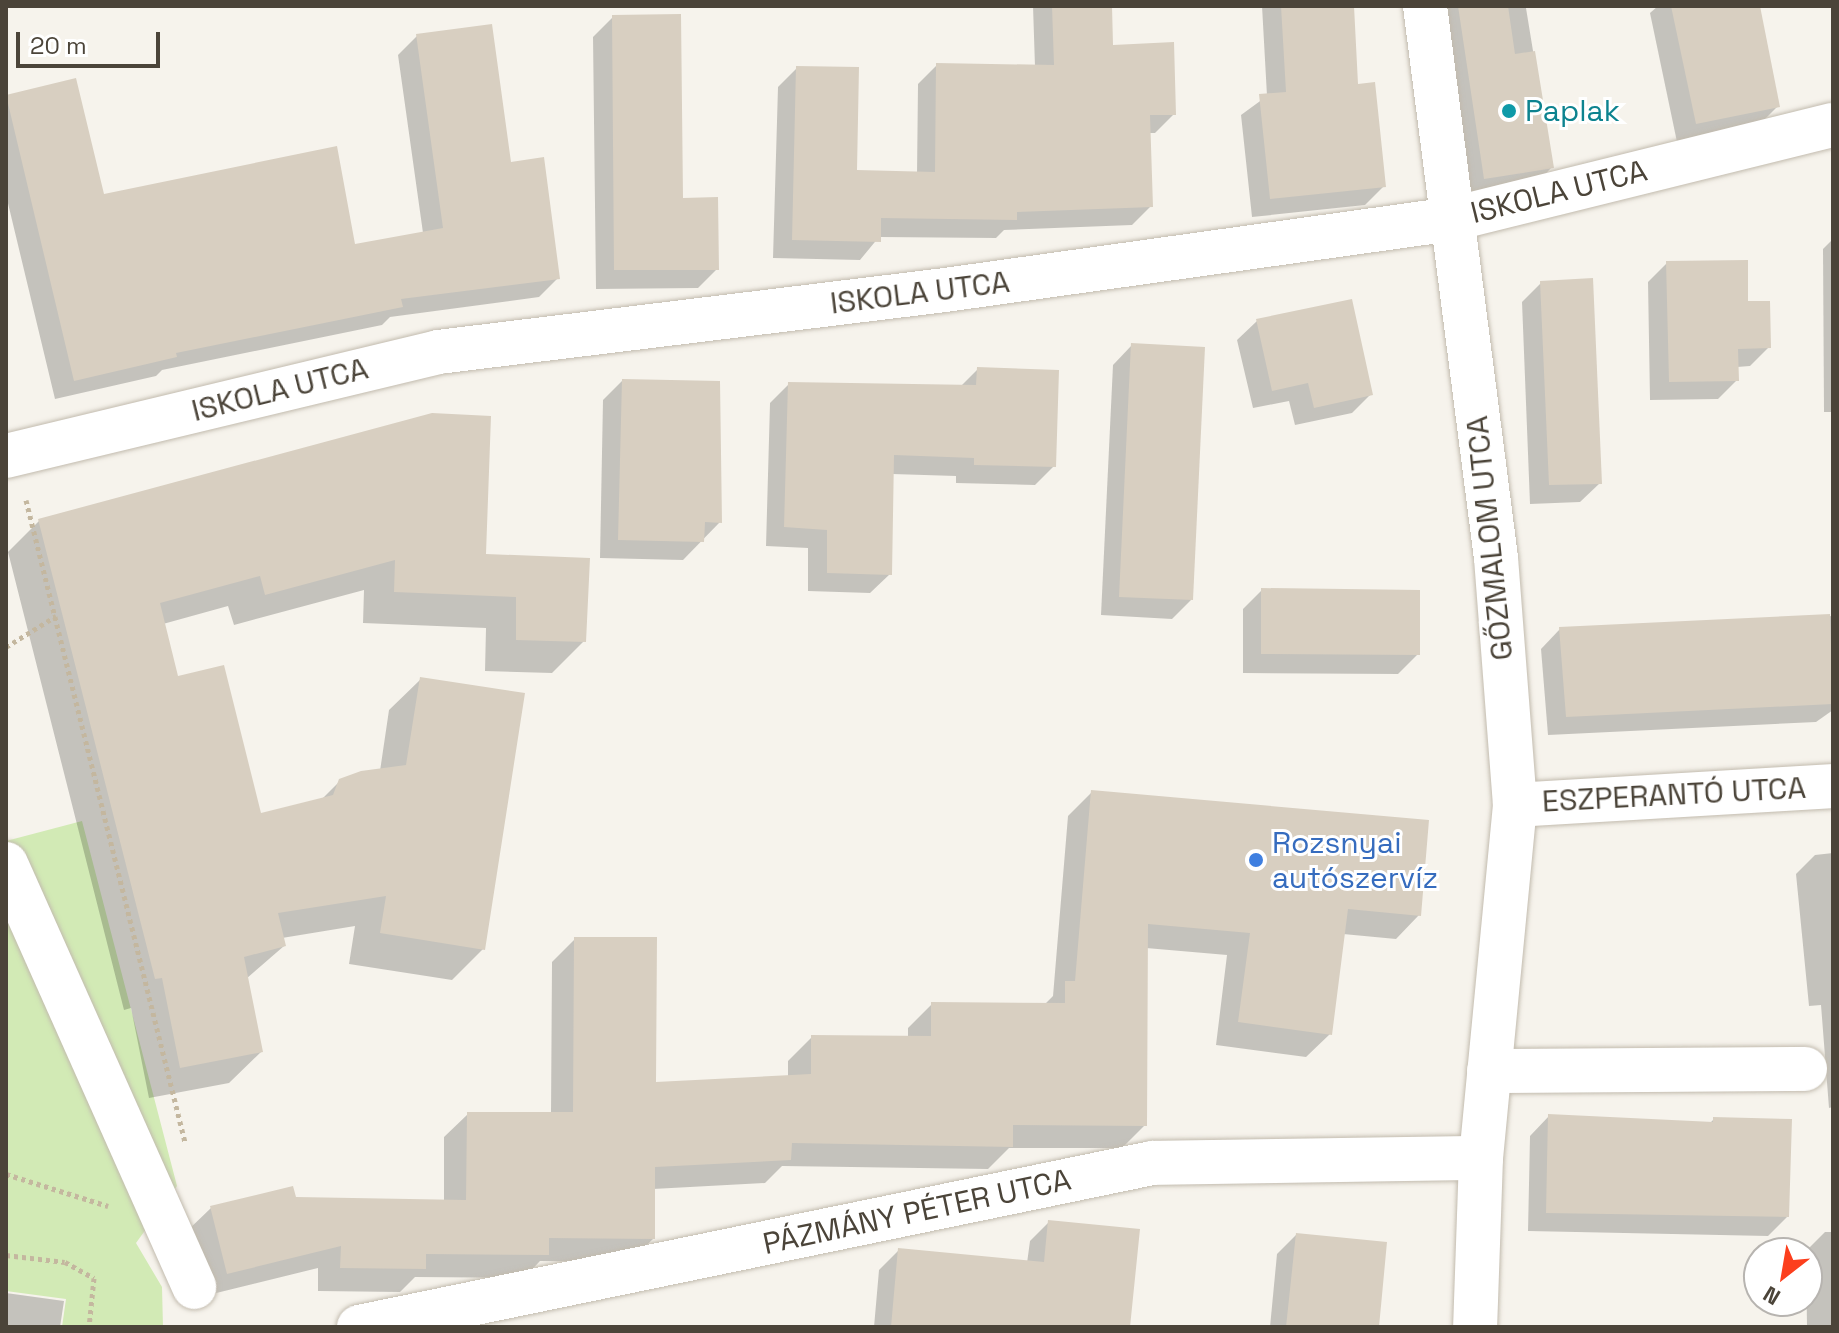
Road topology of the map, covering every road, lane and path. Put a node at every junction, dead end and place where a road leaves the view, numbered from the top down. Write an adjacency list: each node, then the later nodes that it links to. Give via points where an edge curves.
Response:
1 (1425, 6): 3 (street, GŐZMALOM UTCA)
2 (1833, 125): 3 (street, ISKOLA UTCA)
3 (1452, 219): 4 (street, ISKOLA UTCA, via 945,290 438,352); 8 (street, GŐZMALOM UTCA, via 1496,558)
4 (10, 455): 5 (path)
5 (56, 616): 6 (path); 12 (path)
6 (6, 647)
7 (1833, 786): 8 (street, ESZPERANTÓ UTCA)
8 (1515, 805): 11 (street, GŐZMALOM UTCA)
9 (6, 864): 15 (street)
10 (1805, 1069): 11 (street)
11 (1489, 1071): 13 (street, GŐZMALOM UTCA)
12 (185, 1146)
13 (1481, 1158): 17 (street, PÁZMÁNY PÉTER UTCA, via 1152,1163); 18 (street, GŐZMALOM UTCA)
14 (6, 1255): 16 (path, via 65,1262 94,1278)
15 (194, 1287)
16 (89, 1327)
17 (359, 1327)
18 (1475, 1327)

